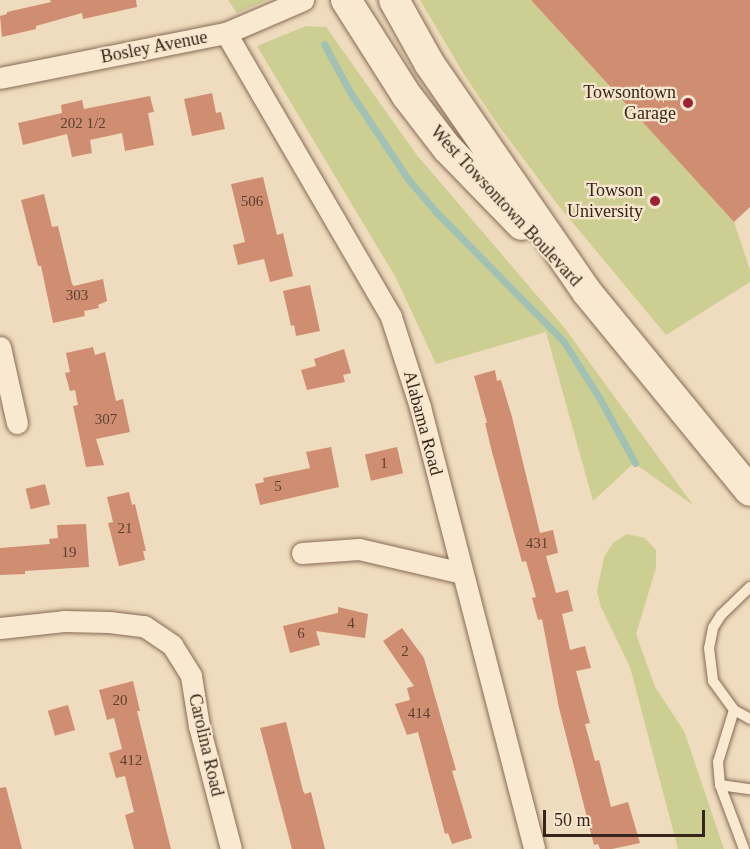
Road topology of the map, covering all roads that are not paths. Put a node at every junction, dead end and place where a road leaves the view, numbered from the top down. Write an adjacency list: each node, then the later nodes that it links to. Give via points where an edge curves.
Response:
1 (303, 0): 4 (street, Bosley Avenue)
2 (346, 0): 6 (main road, West Towsontown Boulevard, via 407,96 447,148)
3 (394, 0): 6 (main road, West Towsontown Boulevard, via 429,63)
4 (226, 33): 5 (street, Bosley Avenue); 11 (street, Alabama Road, via 391,317 420,407)
5 (0, 78)
6 (587, 292): 9 (main road, West Towsontown Boulevard)
7 (0, 347): 8 (street)
8 (17, 423)
9 (750, 490)
10 (302, 553): 11 (street, via 360,549)
11 (462, 573): 19 (street, Alabama Road)
12 (750, 587): 14 (lane, via 721,615 713,628 709,648 713,681)
13 (0, 628): 18 (street, Carolina Road, via 64,621 109,622 144,626 172,645 191,676 199,726)
14 (734, 710): 15 (lane); 16 (lane, via 718,762)
15 (750, 719)
16 (720, 785): 17 (lane); 20 (lane)
17 (750, 789)
18 (231, 849)
19 (534, 849)
20 (744, 849)

